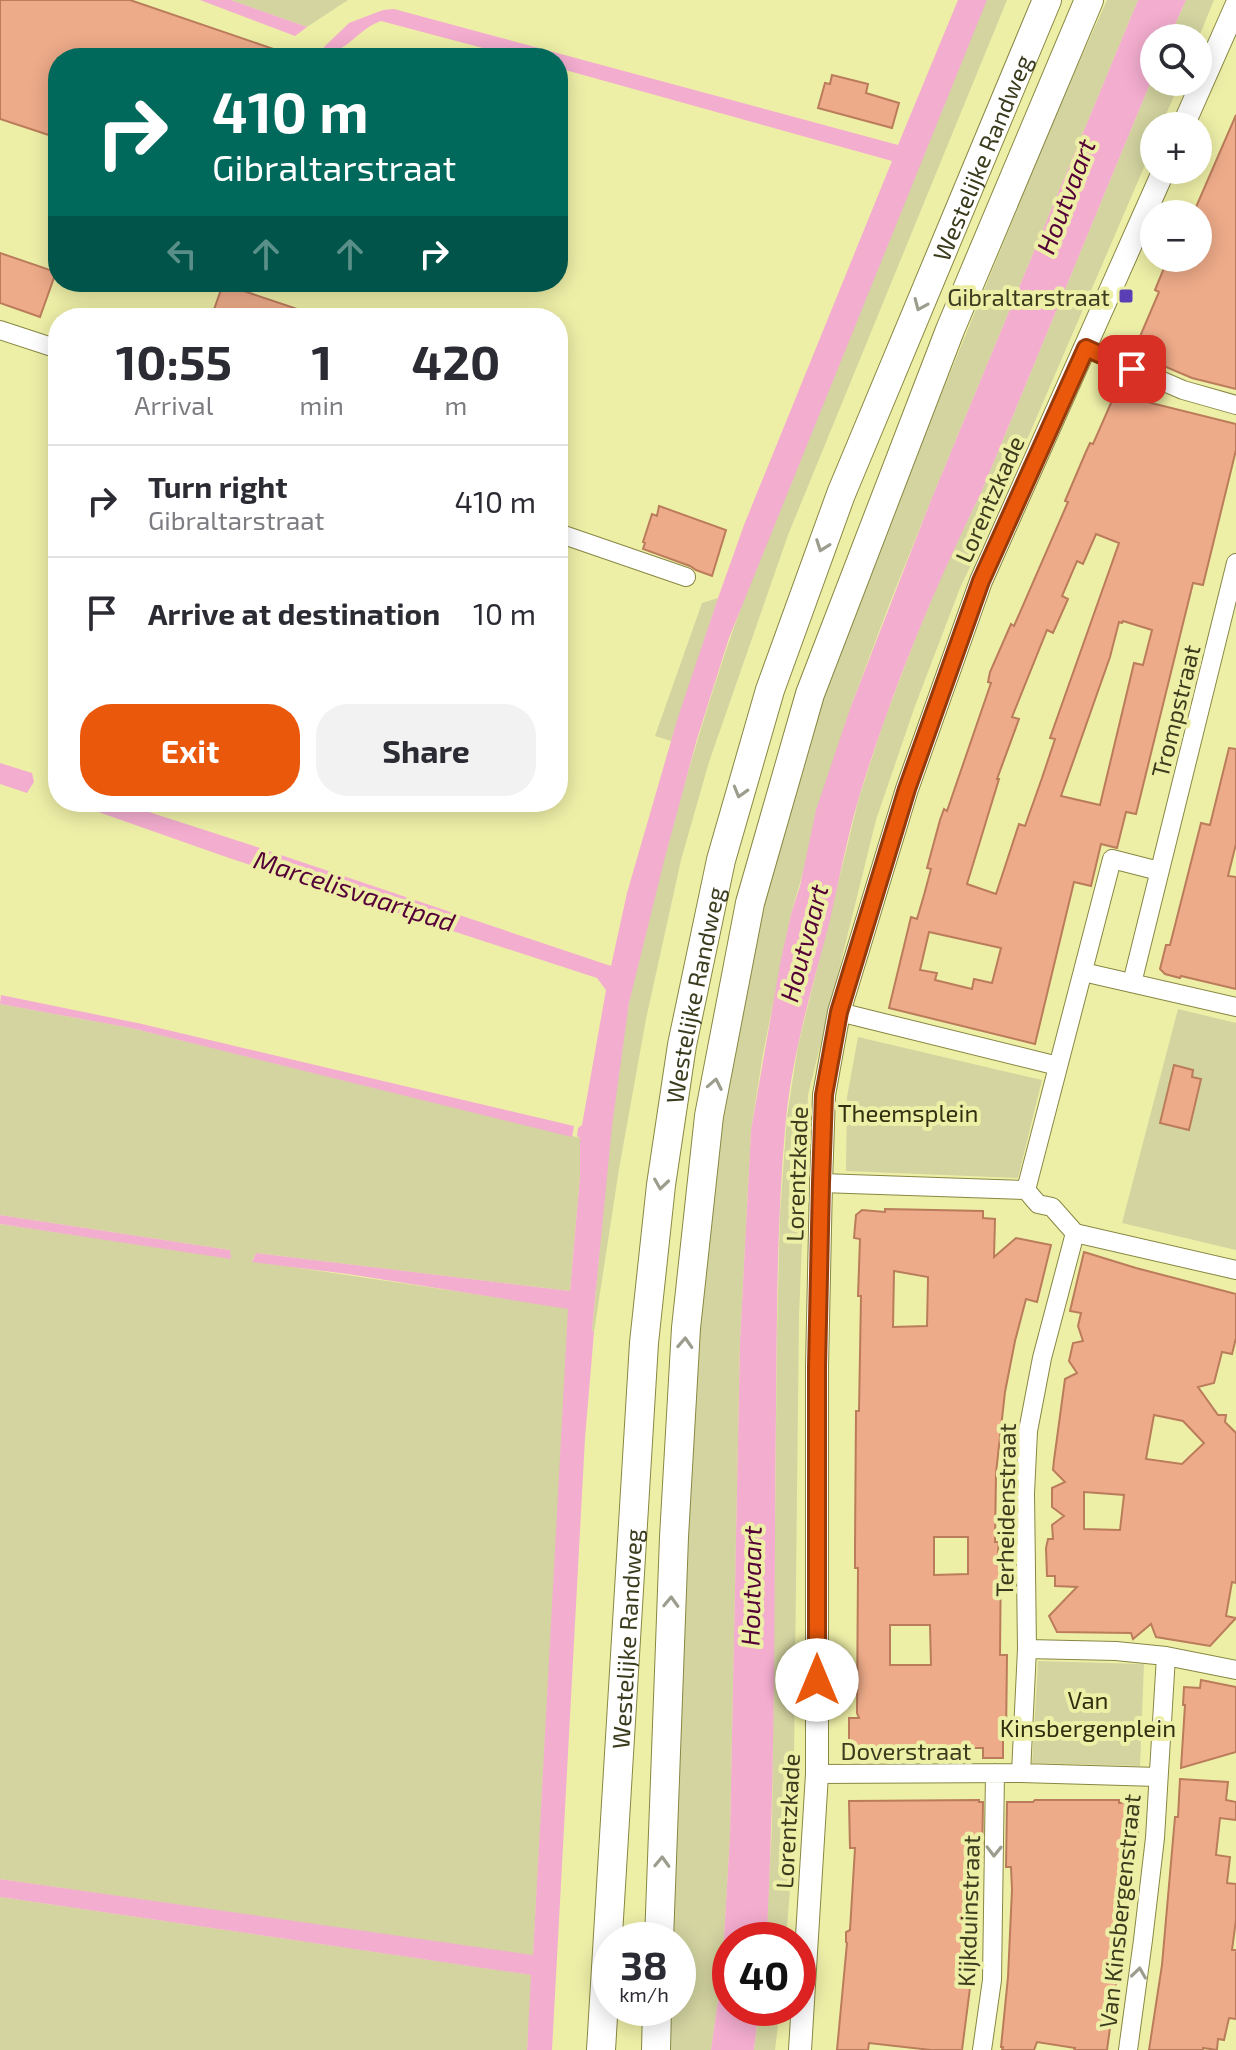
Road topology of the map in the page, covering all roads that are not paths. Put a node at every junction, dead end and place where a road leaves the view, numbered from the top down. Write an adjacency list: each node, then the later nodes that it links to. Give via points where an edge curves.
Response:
1 (1047, 0): 32 (main road, Westelijke Randweg, one-way to 32, via 841,494 770,690 721,860 682,1045 644,1343)
2 (1089, 0): 30 (main road, Westelijke Randweg, one-way to 2, via 686,1328 709,1116 750,903 810,694 950,330)
3 (1236, 6): 4 (street)
4 (1189, 112)
5 (1158, 184): 8 (street, Lorentzkade)
6 (0, 330): 7 (street)
7 (48, 346)
8 (1086, 348): 9 (street, via 1183,390); 17 (street, Lorentzkade, via 981,581 907,789)
9 (1236, 405)
10 (568, 536): 12 (street)
11 (1236, 563): 13 (street, Trompstraat)
12 (686, 577)
13 (1159, 871): 14 (street, via 1112,859); 15 (street, Trompstraat)
14 (1083, 972): 15 (street); 18 (street)
15 (1132, 983): 16 (street)
16 (1236, 1007)
17 (839, 1012): 18 (street); 19 (street, Lorentzkade, via 824,1095)
18 (1058, 1066): 20 (street)
19 (821, 1183): 20 (street); 28 (street, Lorentzkade)
20 (1026, 1190): 21 (street, via 1038,1204 1052,1207)
21 (1075, 1233): 22 (street); 23 (street, Terheidenstraat, via 1028,1431)
22 (1236, 1270)
23 (1027, 1649): 24 (street); 27 (street)
24 (1166, 1656): 25 (street); 29 (street)
25 (1236, 1670)
26 (995, 1773): 27 (street); 28 (street, Doverstraat); 35 (street, Kijkduinstraat, one-way to 35, via 992,1980)
27 (1021, 1773): 29 (street)
28 (817, 1774): 34 (street, Lorentzkade)
29 (1158, 1777): 36 (street, Van Kinsbergenstraat, one-way to 29)
30 (660, 1922)
31 (657, 2026): 33 (main road)
32 (601, 2050)
33 (656, 2050)
34 (800, 2050)
35 (982, 2050)
36 (1128, 2050)

